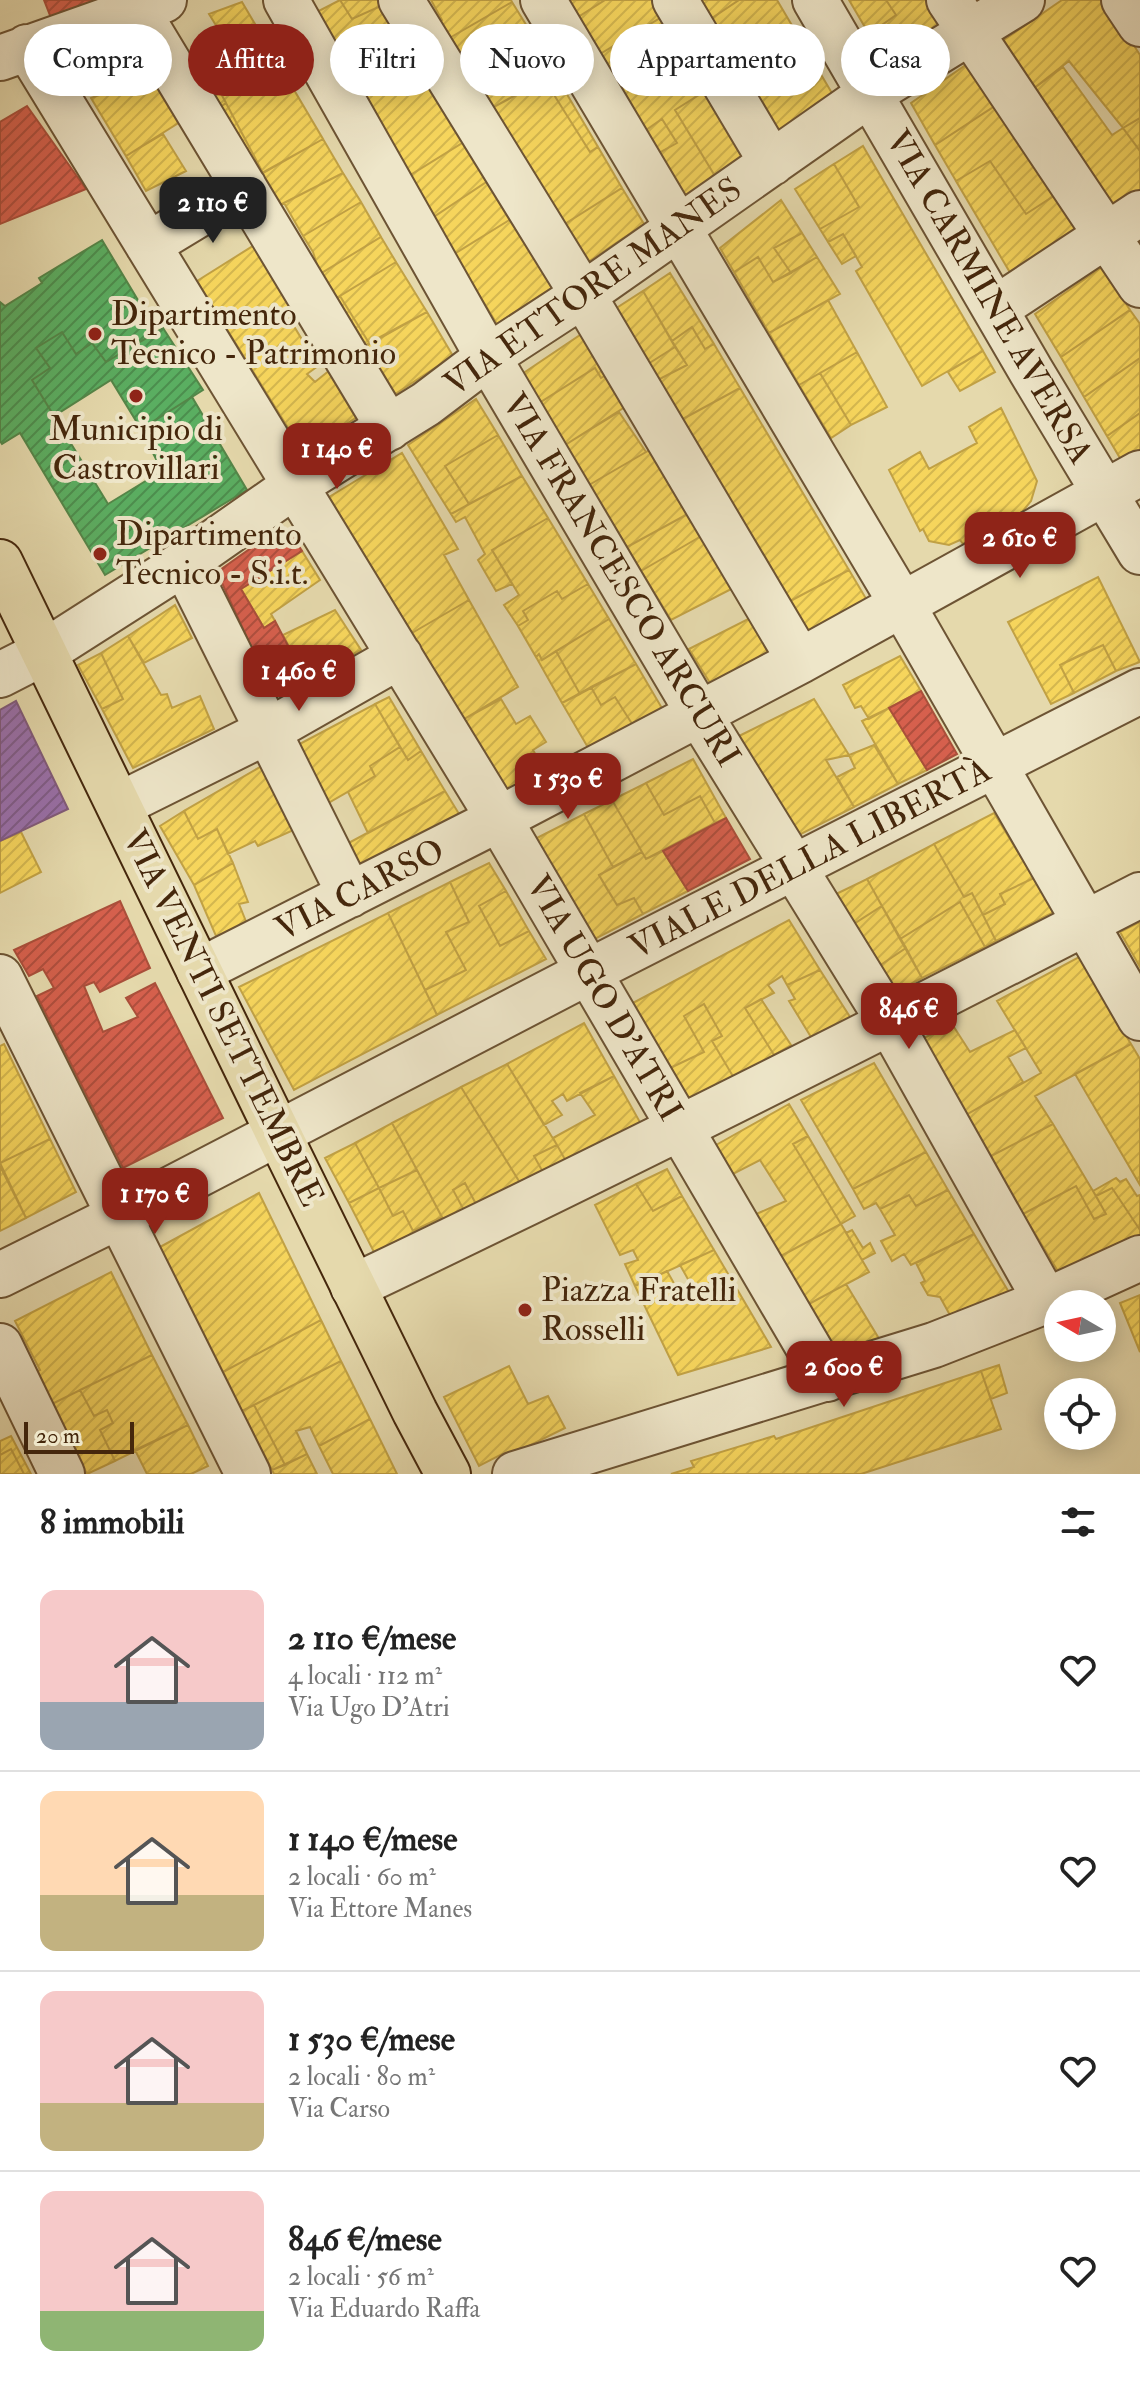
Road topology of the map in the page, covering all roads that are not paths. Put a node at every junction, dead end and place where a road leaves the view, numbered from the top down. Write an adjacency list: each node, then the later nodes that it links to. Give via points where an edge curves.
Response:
1 (286, 0): 23 (street, VIA FRANCESCO ARCURI)
2 (401, 0): 21 (street)
3 (543, 0): 18 (street)
4 (675, 0): 15 (street)
5 (815, 0): 11 (street, VIA CARMINE AVERSA)
6 (1022, 0): 9 (street, VIA ETTORE MANES)
7 (1124, 0): 10 (street)
8 (150, 5): 12 (street); 16 (street)
9 (959, 17): 17 (street)
10 (1140, 24)
11 (841, 43)
12 (14, 52): 19 (street, VIA UGO D'ATRI)
13 (867, 96): 15 (street, VIA ETTORE MANES)
14 (873, 96): 22 (street, VIA CARMINE AVERSA)
15 (772, 163): 18 (street, VIA ETTORE MANES)
16 (244, 187): 19 (street); 24 (street)
17 (1123, 224): 20 (street); 22 (street)
18 (678, 228): 21 (street, VIA ETTORE MANES); 30 (street)
19 (148, 245): 26 (street, VIA UGO D'ATRI)
20 (1140, 285)
21 (583, 295): 23 (street, VIA ETTORE MANES); 33 (street)
22 (995, 309): 25 (street, VIA CARMINE AVERSA)
23 (488, 357): 24 (street, VIA ETTORE MANES); 36 (street, VIA FRANCESCO ARCURI)
24 (389, 428): 26 (street, VIA ETTORE MANES)
25 (1123, 484): 27 (street, VIA CARMINE AVERSA); 30 (street, VIA CARSO)
26 (294, 486): 29 (street, VIA ETTORE MANES); 32 (street, VIA UGO D'ATRI)
27 (1140, 552)
28 (0, 562): 31 (main road, VIA VENTI SETTEMBRE)
29 (184, 563): 31 (street, VIA ETTORE MANES); 37 (street)
30 (903, 606): 33 (street, VIA CARSO); 38 (street)
31 (43, 653): 34 (street, VIA ETTORE MANES); 39 (main road, VIA VENTI SETTEMBRE)
32 (400, 656): 37 (street); 40 (street, VIA UGO D'ATRI)
33 (800, 661): 36 (street, VIA CARSO)
34 (0, 675)
35 (1140, 691): 38 (street, VIALE DELLA LIBERTÀ)
36 (699, 714): 40 (street, VIA CARSO); 41 (street, VIA FRANCESCO ARCURI)
37 (270, 730): 39 (street); 42 (street)
38 (1008, 758): 41 (street, VIALE DELLA LIBERTÀ); 43 (street)
39 (119, 805): 44 (main road, VIA VENTI SETTEMBRE)
40 (499, 819): 42 (street, VIA CARSO); 45 (street, VIA UGO D'ATRI)
41 (794, 867): 45 (street, VIALE DELLA LIBERTÀ); 48 (street, VIA FRANCESCO ARCURI)
42 (350, 895): 44 (street, VIA CARSO)
43 (1110, 911): 47 (street); 48 (street)
44 (199, 971): 50 (main road, VIA VENTI SETTEMBRE)
45 (590, 971): 49 (street, VIA UGO D'ATRI); 50 (street, VIALE DELLA LIBERTÀ)
46 (0, 977): 51 (street)
47 (1140, 1018)
48 (890, 1023): 49 (street); 56 (street, VIA FRANCESCO ARCURI)
49 (679, 1127): 54 (street); 59 (street, VIA UGO D'ATRI)
50 (278, 1133): 51 (street, VIALE DELLA LIBERTÀ); 54 (main road, VIA VENTI SETTEMBRE)
51 (119, 1216): 53 (street, VIALE DELLA LIBERTÀ); 61 (street)
52 (1140, 1258): 55 (street)
53 (0, 1275)
54 (353, 1287): 62 (main road, VIA VENTI SETTEMBRE)
55 (1070, 1290)
56 (1044, 1297)
57 (1044, 1302): 59 (street)
58 (0, 1346): 60 (street)
59 (827, 1379): 63 (street)
60 (62, 1474)
61 (248, 1474)
62 (448, 1474)
63 (515, 1474)

